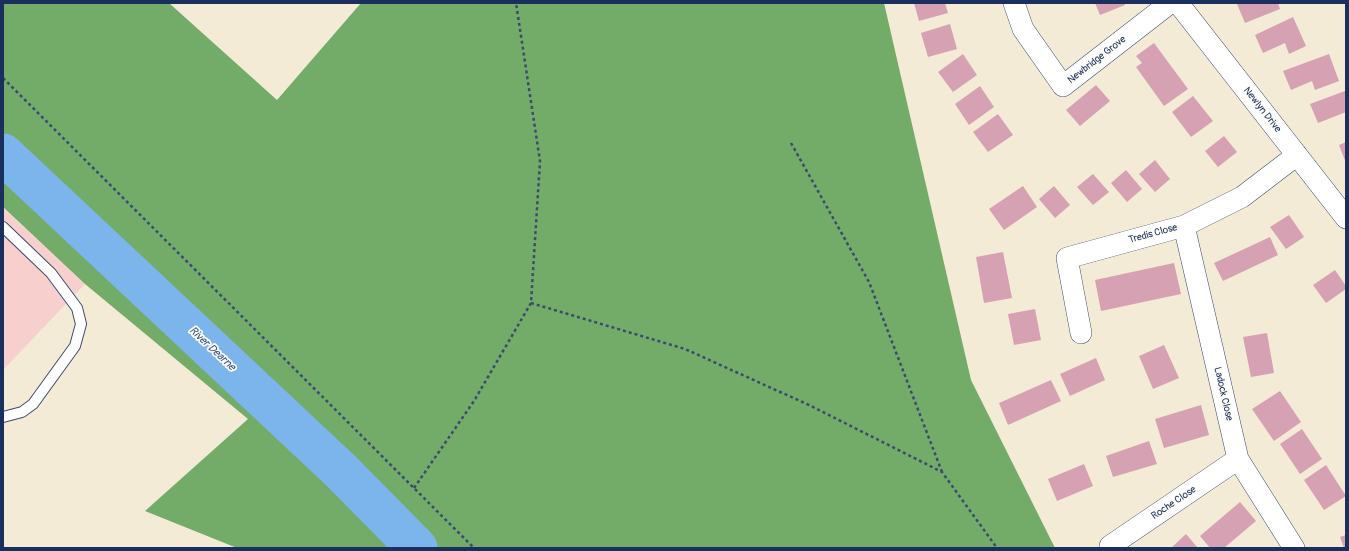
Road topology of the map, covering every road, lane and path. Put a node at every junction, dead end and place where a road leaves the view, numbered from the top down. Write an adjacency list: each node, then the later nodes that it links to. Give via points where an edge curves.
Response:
1 (516, 3): 11 (path, via 540,161)
2 (1014, 3): 3 (street, Newbridge Grove, via 1023,30 1063,86)
3 (1170, 3)
4 (1178, 3): 7 (street, Newlyn Drive)
5 (3, 78): 16 (path)
6 (791, 143): 15 (path, via 869,282)
7 (1297, 155): 8 (street, Newlyn Drive); 9 (street, Tredis Close, via 1242,197)
8 (1346, 218)
9 (1184, 226): 12 (street, Tredis Close, via 1067,258); 14 (street, Ladock Close)
10 (3, 227): 13 (lane, via 51,273 77,308 81,324 75,346 33,404 22,412)
11 (531, 303): 15 (path, via 685,349 809,405); 16 (path, via 474,401)
12 (1082, 333)
13 (3, 417)
14 (1238, 459): 17 (street, Roche Close); 20 (street, Ladock Close)
15 (942, 472): 19 (path)
16 (414, 488): 18 (path)
17 (1110, 546)
18 (474, 548)
19 (997, 548)
20 (1294, 548)

